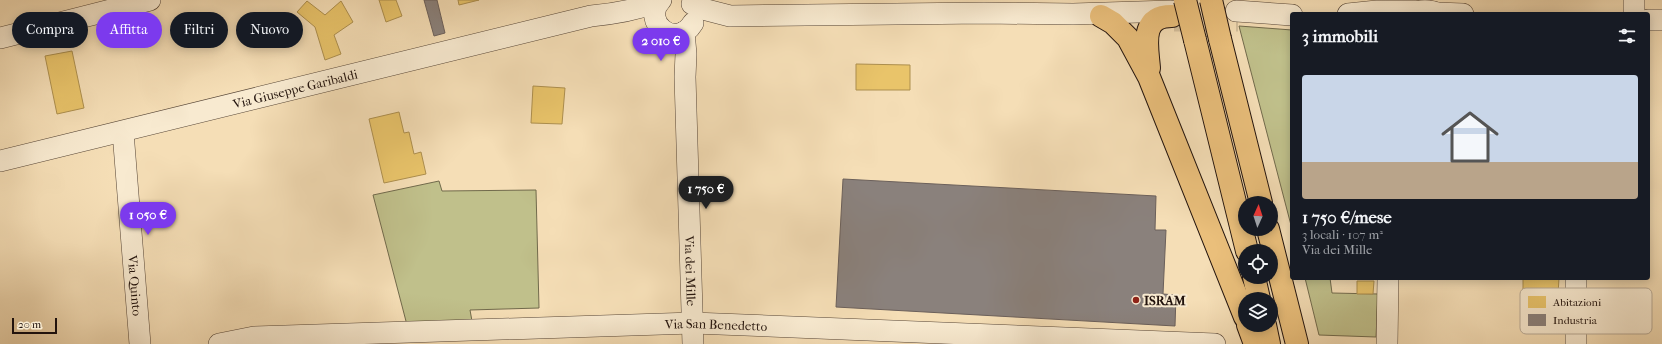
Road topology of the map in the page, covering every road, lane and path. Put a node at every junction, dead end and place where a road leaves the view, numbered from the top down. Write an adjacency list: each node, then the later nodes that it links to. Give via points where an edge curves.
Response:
1 (150, 0): 21 (street)
2 (1211, 0): 25 (highway, bridge)
3 (1634, 0): 10 (street)
4 (660, 1): 14 (street, Via Giuseppe Garibaldi, via 616,14); 20 (street, via 654,15)
5 (691, 2): 15 (street, Via Giuseppe Garibaldi, via 703,9); 20 (street, via 695,17)
6 (984, 6): 11 (street, Via Giuseppe Garibaldi); 15 (street, Via Giuseppe Garibaldi)
7 (1403, 9): 8 (street); 9 (street)
8 (1361, 12)
9 (1434, 12)
10 (1634, 12)
11 (1073, 14): 12 (street, Via Giuseppe Garibaldi); 16 (street, Via Giuseppe Garibaldi)
12 (1171, 14): 16 (street, Via Giuseppe Garibaldi); 22 (highway, via 1149,30); 27 (highway, bridge, via 1195,40)
13 (1290, 15): 17 (street)
14 (591, 16): 20 (street, Via Giuseppe Garibaldi); 23 (street, Via Giuseppe Garibaldi)
15 (730, 16): 20 (street, Via Giuseppe Garibaldi)
16 (1101, 16): 22 (highway, via 1128,38)
17 (1237, 16)
18 (1650, 20): 19 (street)
19 (1662, 20)
20 (675, 30): 30 (street, Via dei Mille, via 686,54)
21 (0, 38)
22 (1149, 77): 29 (highway)
23 (123, 132): 24 (street, Via Giuseppe Garibaldi); 36 (street, Via Quinto)
24 (0, 161)
25 (1260, 196)
26 (1270, 236): 42 (highway)
27 (1245, 244)
28 (1388, 280): 43 (street)
29 (1242, 292)
30 (693, 323): 33 (street, Via San Benedetto); 37 (street, Via San Benedetto, via 254,337); 38 (street, Via dei Mille)
31 (1251, 332): 40 (highway)
32 (1266, 332): 41 (highway)
33 (867, 337): 34 (street, Via San Benedetto)
34 (1044, 341): 35 (street, Via San Benedetto)
35 (1192, 343): 39 (street, Via San Benedetto)
36 (140, 344)
37 (219, 344)
38 (693, 344)
39 (1215, 344)
40 (1255, 344)
41 (1269, 344)
42 (1297, 344)
43 (1387, 344)

